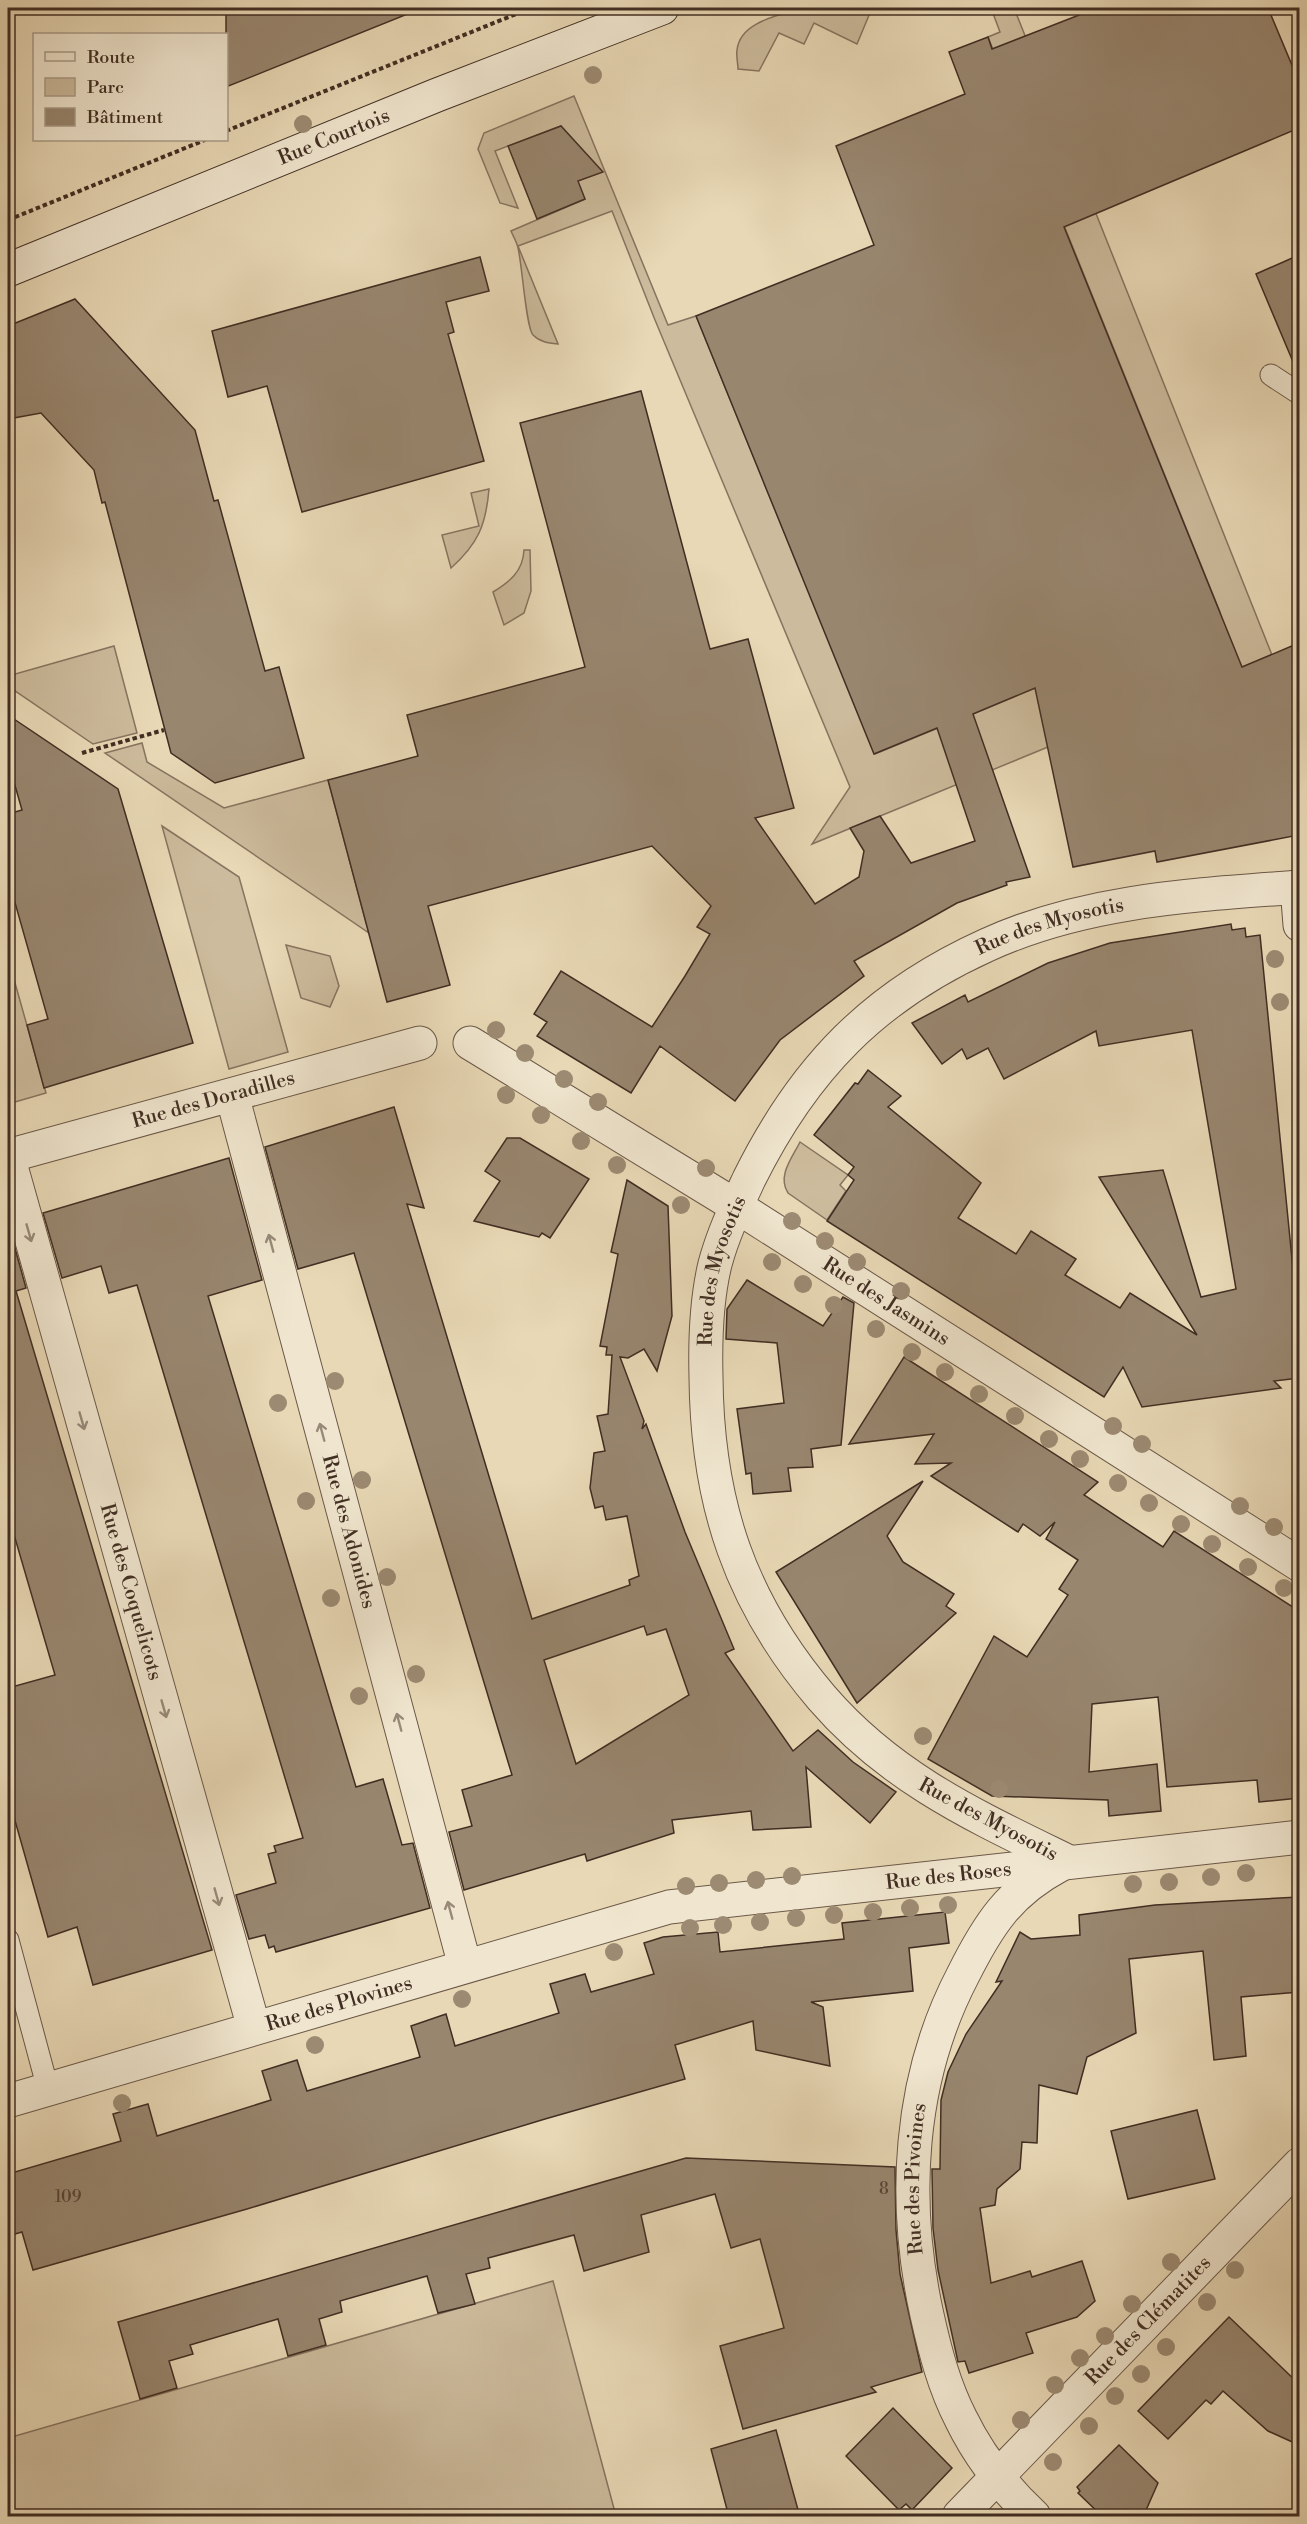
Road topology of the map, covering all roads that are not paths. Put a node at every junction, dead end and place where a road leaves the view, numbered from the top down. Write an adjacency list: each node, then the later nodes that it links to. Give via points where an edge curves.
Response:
1 (662, 8): 2 (street, Rue Courtois)
2 (8, 270)
3 (1271, 375): 4 (lane)
4 (1299, 394)
5 (1298, 887): 6 (street); 11 (street, Rue des Myosotis, via 1183,895 1105,909 1023,931 952,963 890,1001 836,1048 779,1125)
6 (1299, 925)
7 (470, 1042): 11 (street, Rue des Jasmins)
8 (420, 1043): 9 (street, Rue des Doradilles)
9 (232, 1095): 10 (street, Rue des Doradilles); 17 (street, Rue des Adonides, one-way to 9)
10 (8, 1156): 18 (street, Rue des Coquelicots, one-way to 18)
11 (736, 1206): 12 (street, Rue des Jasmins); 14 (street, Rue des Myosotis, via 710,1289 705,1355 707,1435 716,1492 747,1585 804,1677 878,1753 942,1798)
12 (1299, 1564)
13 (1299, 1838): 14 (street, Rue des Roses)
14 (1067, 1862): 15 (street, Rue des Roses); 22 (street, Rue des Pivoines, via 1034,1879 1014,1896 974,1953 946,2009 935,2043 925,2077 914,2149 911,2181 915,2250 938,2359 960,2418)
15 (669, 1907): 17 (street, Rue des Plovines)
16 (8, 1940): 19 (lane)
17 (465, 1966): 18 (street, Rue des Plovines)
18 (254, 2028): 19 (street, Rue des Plovines)
19 (48, 2089): 20 (street, Rue des Plovines)
20 (8, 2101)
21 (1299, 2164): 22 (street, Rue des Clématites)
22 (997, 2477): 23 (street, Rue des Clématites); 24 (street, Rue des Pivoines)
23 (959, 2517)
24 (1034, 2517)

